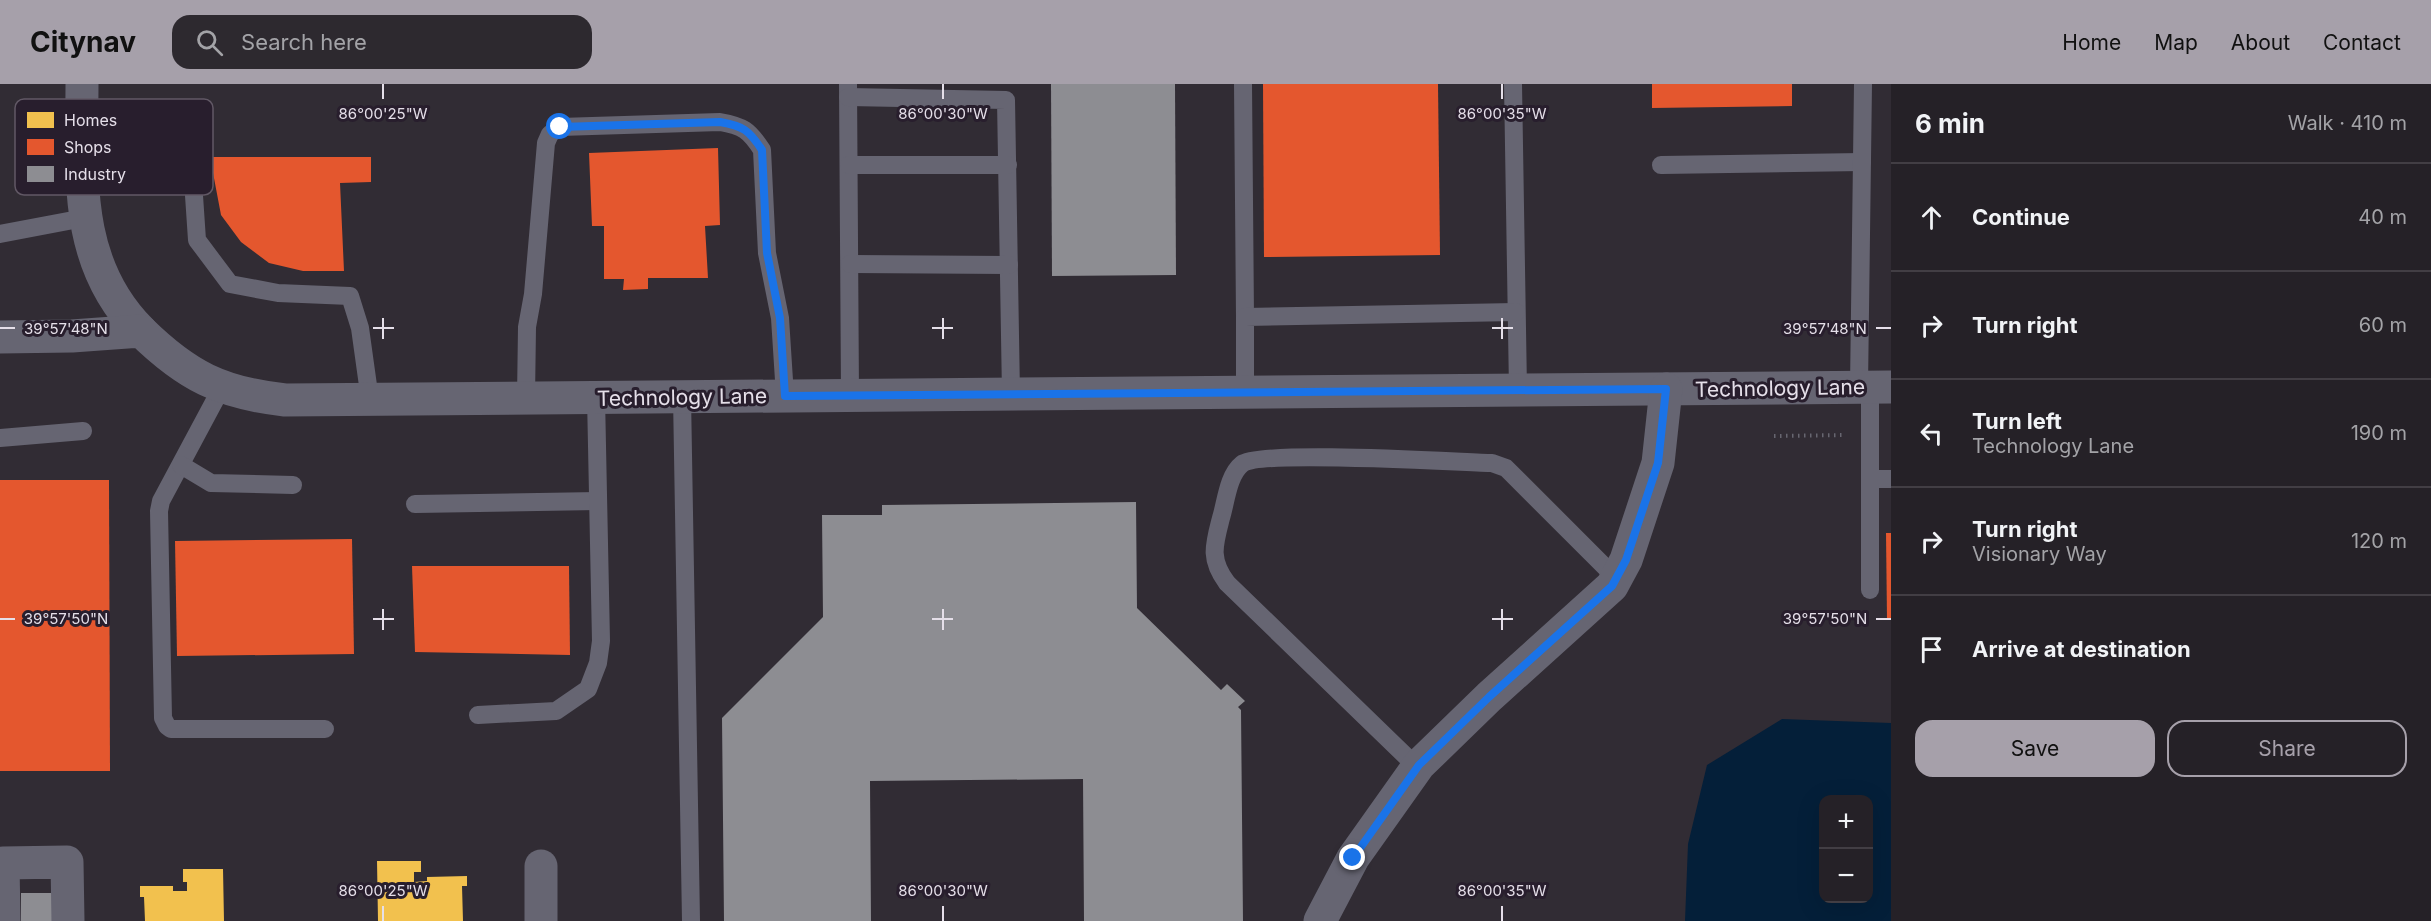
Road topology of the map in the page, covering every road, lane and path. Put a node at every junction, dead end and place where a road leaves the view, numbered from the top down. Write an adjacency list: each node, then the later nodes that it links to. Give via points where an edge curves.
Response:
1 (1243, 84): 17 (lane)
2 (1513, 84): 16 (lane)
3 (1863, 84): 6 (lane)
4 (848, 91): 5 (lane); 7 (lane)
5 (967, 91): 8 (lane, via 1006,100)
6 (1862, 162): 9 (lane); 21 (lane)
7 (849, 165): 8 (lane); 14 (lane)
8 (1008, 165): 15 (lane)
9 (1661, 165)
10 (83, 195): 12 (street, Technology Lane)
11 (194, 195): 31 (lane, via 197,240 230,284 279,293 350,296 360,328)
12 (84, 218): 13 (lane); 18 (street, Technology Lane, via 106,283)
13 (0, 234)
14 (850, 264): 15 (lane); 26 (lane)
15 (1009, 265): 25 (lane)
16 (1516, 312): 17 (lane); 23 (lane)
17 (1245, 317): 24 (lane)
18 (141, 331): 19 (street); 20 (street, Technology Lane, via 185,369)
19 (0, 337)
20 (222, 387): 31 (street, Technology Lane, via 255,397 285,400); 36 (lane)
21 (1873, 387): 22 (street, Technology Lane); 33 (lane)
22 (1666, 389): 23 (street, Technology Lane); 42 (street, via 1658,463 1626,560)
23 (1518, 390): 24 (street, Technology Lane)
24 (1245, 392): 25 (street, Technology Lane)
25 (1011, 394): 26 (street, Technology Lane)
26 (850, 395): 28 (street, Technology Lane)
27 (682, 396): 28 (street, Technology Lane); 29 (street, Technology Lane); 51 (lane)
28 (785, 396): 30 (lane, via 780,318 767,253 762,150 740,126 720,122 560,127 550,134 546,143 534,294 527,327)
29 (596, 397): 30 (street, Technology Lane); 40 (lane)
30 (526, 398): 31 (street, Technology Lane)
31 (370, 400)
32 (83, 431): 35 (lane)
33 (1870, 435): 34 (path); 37 (lane)
34 (1774, 436)
35 (0, 438)
36 (181, 465): 39 (lane, via 211,483); 45 (lane, via 159,511 163,718 167,726)
37 (1870, 479): 38 (lane); 43 (lane)
38 (1891, 479)
39 (293, 485)
40 (598, 501): 41 (lane); 44 (lane, via 601,641 588,689 556,711)
41 (416, 504)
42 (1616, 578): 46 (street, via 1612,586); 46 (lane, via 1506,468 1492,463 1299,457 1244,462 1234,472 1214,543 1219,572)
43 (1870, 590)
44 (478, 714)
45 (325, 729)
46 (1417, 767): 52 (street, via 1353,858)
47 (541, 866): 50 (street)
48 (4, 921): 49 (street, via 3,863 57,862 67,862)
49 (68, 921)
50 (541, 921)
51 (691, 921)
52 (1320, 921)

